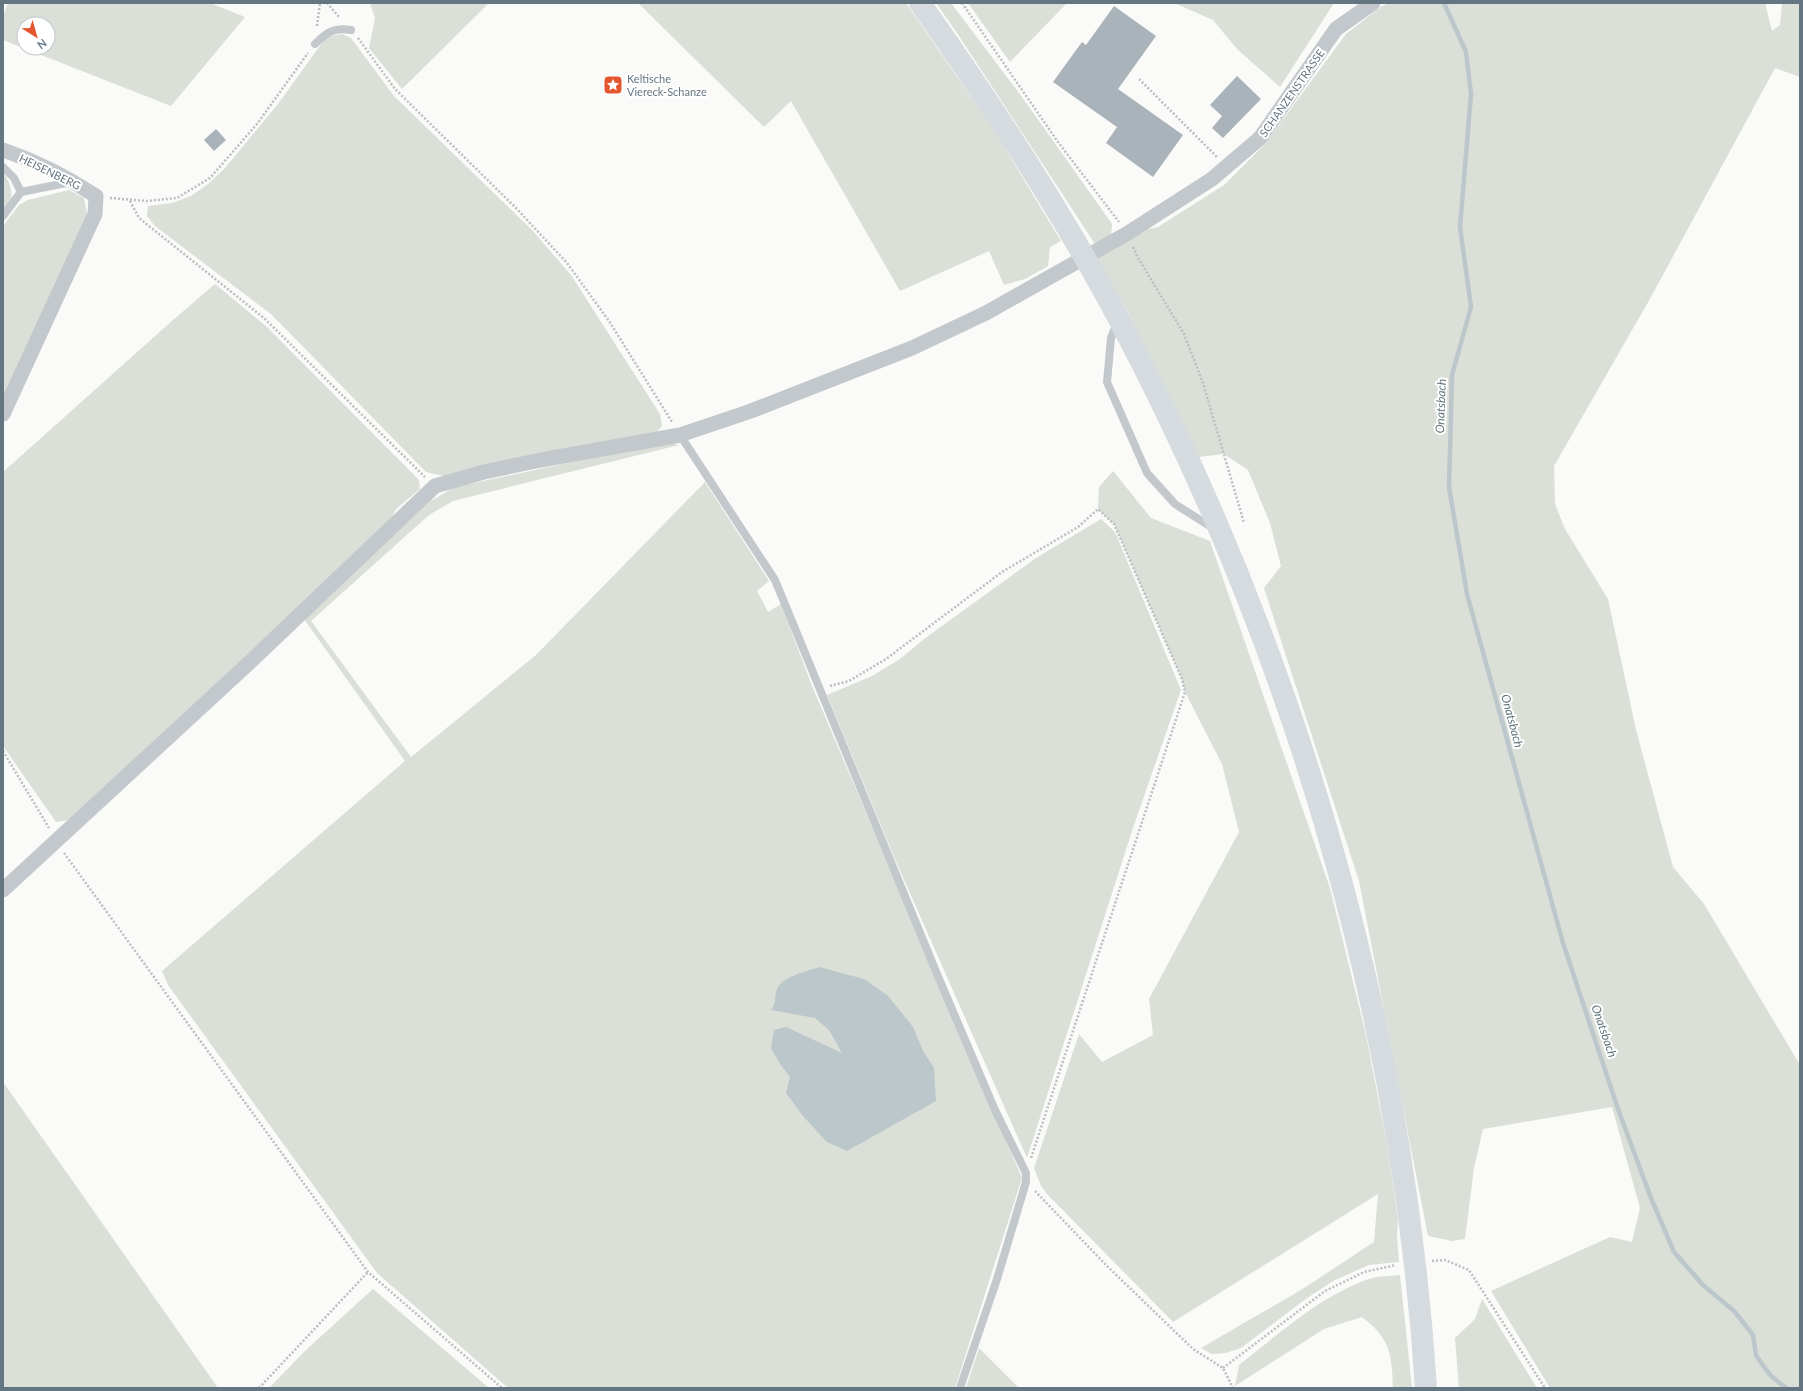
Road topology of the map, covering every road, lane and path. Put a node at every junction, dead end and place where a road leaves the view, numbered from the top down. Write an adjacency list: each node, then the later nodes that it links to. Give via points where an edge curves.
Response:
1 (320, 3): 7 (path)
2 (327, 3): 6 (path)
3 (920, 3): 18 (main road, via 1025,158)
4 (962, 3): 17 (path, via 1058,142)
5 (1373, 3): 11 (street, SCHANZENSTRASSE, via 1336,29 1260,138)
6 (351, 30): 7 (lane, via 340,28 325,33); 20 (path, via 395,89 518,209 567,263 608,321)
7 (315, 44): 15 (path, via 257,124 210,178 177,198)
8 (1139, 80): 11 (path, via 1214,153)
9 (3, 150): 12 (street, HEISENBERG, via 22,156)
10 (3, 166): 13 (lane, via 14,178)
11 (1226, 168): 17 (street, SCHANZENSTRASSE)
12 (74, 182): 13 (lane); 14 (street, HEISENBERG)
13 (21, 192): 16 (lane)
14 (96, 196): 15 (path); 19 (street, via 95,214)
15 (130, 201): 21 (path, via 139,218 264,318)
16 (3, 216)
17 (1128, 233): 20 (street, SCHANZENSTRASSE, via 986,313 912,348 751,411); 22 (path, via 1137,256 1184,334 1203,383)
18 (1119, 319): 23 (main road, via 1169,418); 23 (lane, via 1111,338 1107,382 1147,474 1174,504)
19 (3, 414)
20 (680, 435): 21 (street, SCHANZENSTRASSE, via 541,460); 24 (lane, via 775,580)
21 (435, 486): 26 (street)
22 (1244, 523)
23 (1220, 532): 38 (main road, via 1297,736 1339,874 1357,944 1388,1086 1410,1229)
24 (820, 689): 28 (lane, via 995,1110); 28 (path, via 849,681 886,659 1002,572 1078,527 1098,509 1114,524 1182,679 1185,692)
25 (3, 751): 26 (path)
26 (56, 841): 27 (street); 32 (path)
27 (3, 890)
28 (1026, 1173): 29 (lane)
29 (1026, 1182): 33 (path, via 1193,1350); 36 (lane)
30 (1425, 1262): 39 (path, via 1445,1260 1469,1270)
31 (1398, 1265): 33 (path, via 1364,1272 1325,1291)
32 (368, 1272): 34 (path); 35 (path)
33 (1223, 1368): 37 (path)
34 (259, 1388)
35 (502, 1388)
36 (960, 1388)
37 (1233, 1388)
38 (1426, 1388)
39 (1545, 1388)

